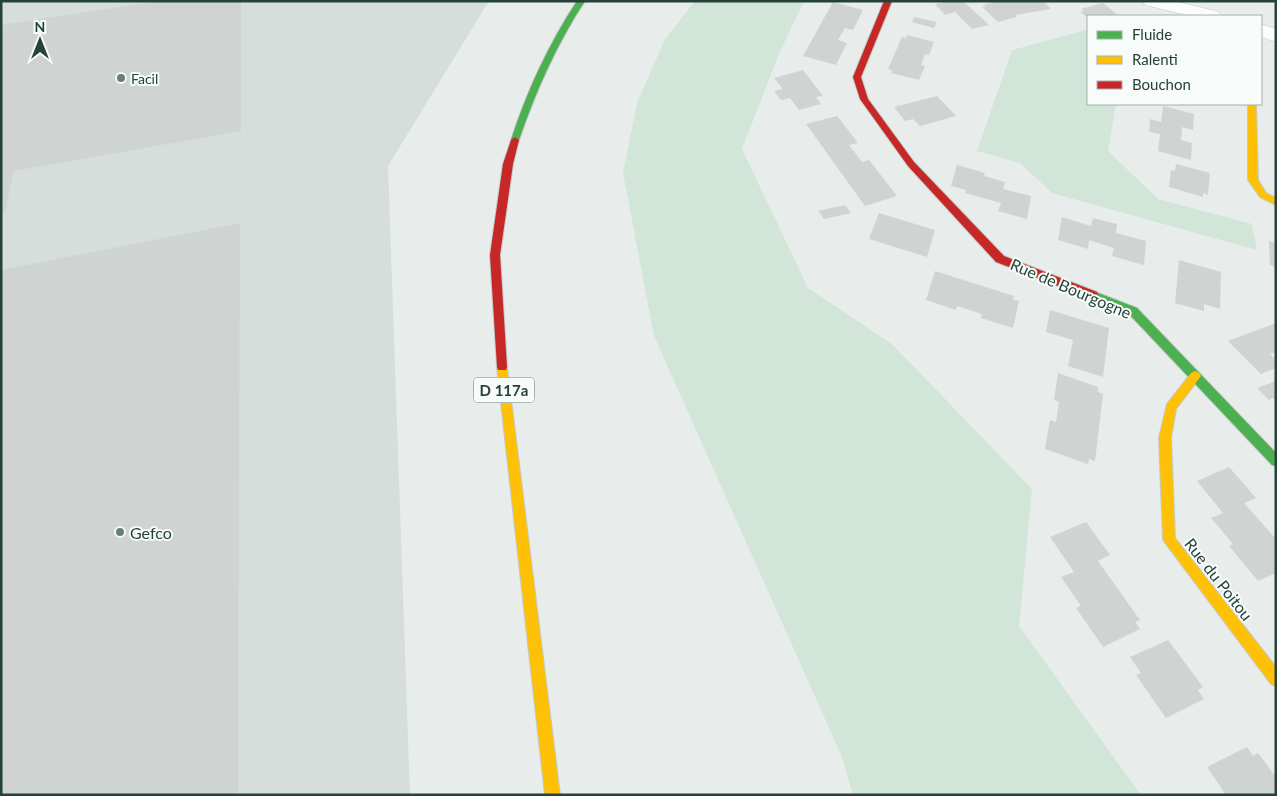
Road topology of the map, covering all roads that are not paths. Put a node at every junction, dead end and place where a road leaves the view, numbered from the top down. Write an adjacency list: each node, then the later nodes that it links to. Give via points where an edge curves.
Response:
1 (581, 1): 12 (street, D 117a, via 562,28 524,112 508,164 495,255 498,341)
2 (888, 1): 9 (street, Rue de Bourgogne, via 857,78 864,99 911,164 1000,259 1133,311)
3 (1152, 1): 4 (street)
4 (1208, 15)
5 (1262, 30): 6 (street)
6 (1276, 36)
7 (1252, 105): 8 (street, via 1253,180 1263,195)
8 (1276, 202)
9 (1195, 376): 10 (street, Rue de Bourgogne); 11 (street, Rue du Poitou, via 1171,407 1165,438 1169,540)
10 (1276, 461)
11 (1276, 679)
12 (554, 795)

